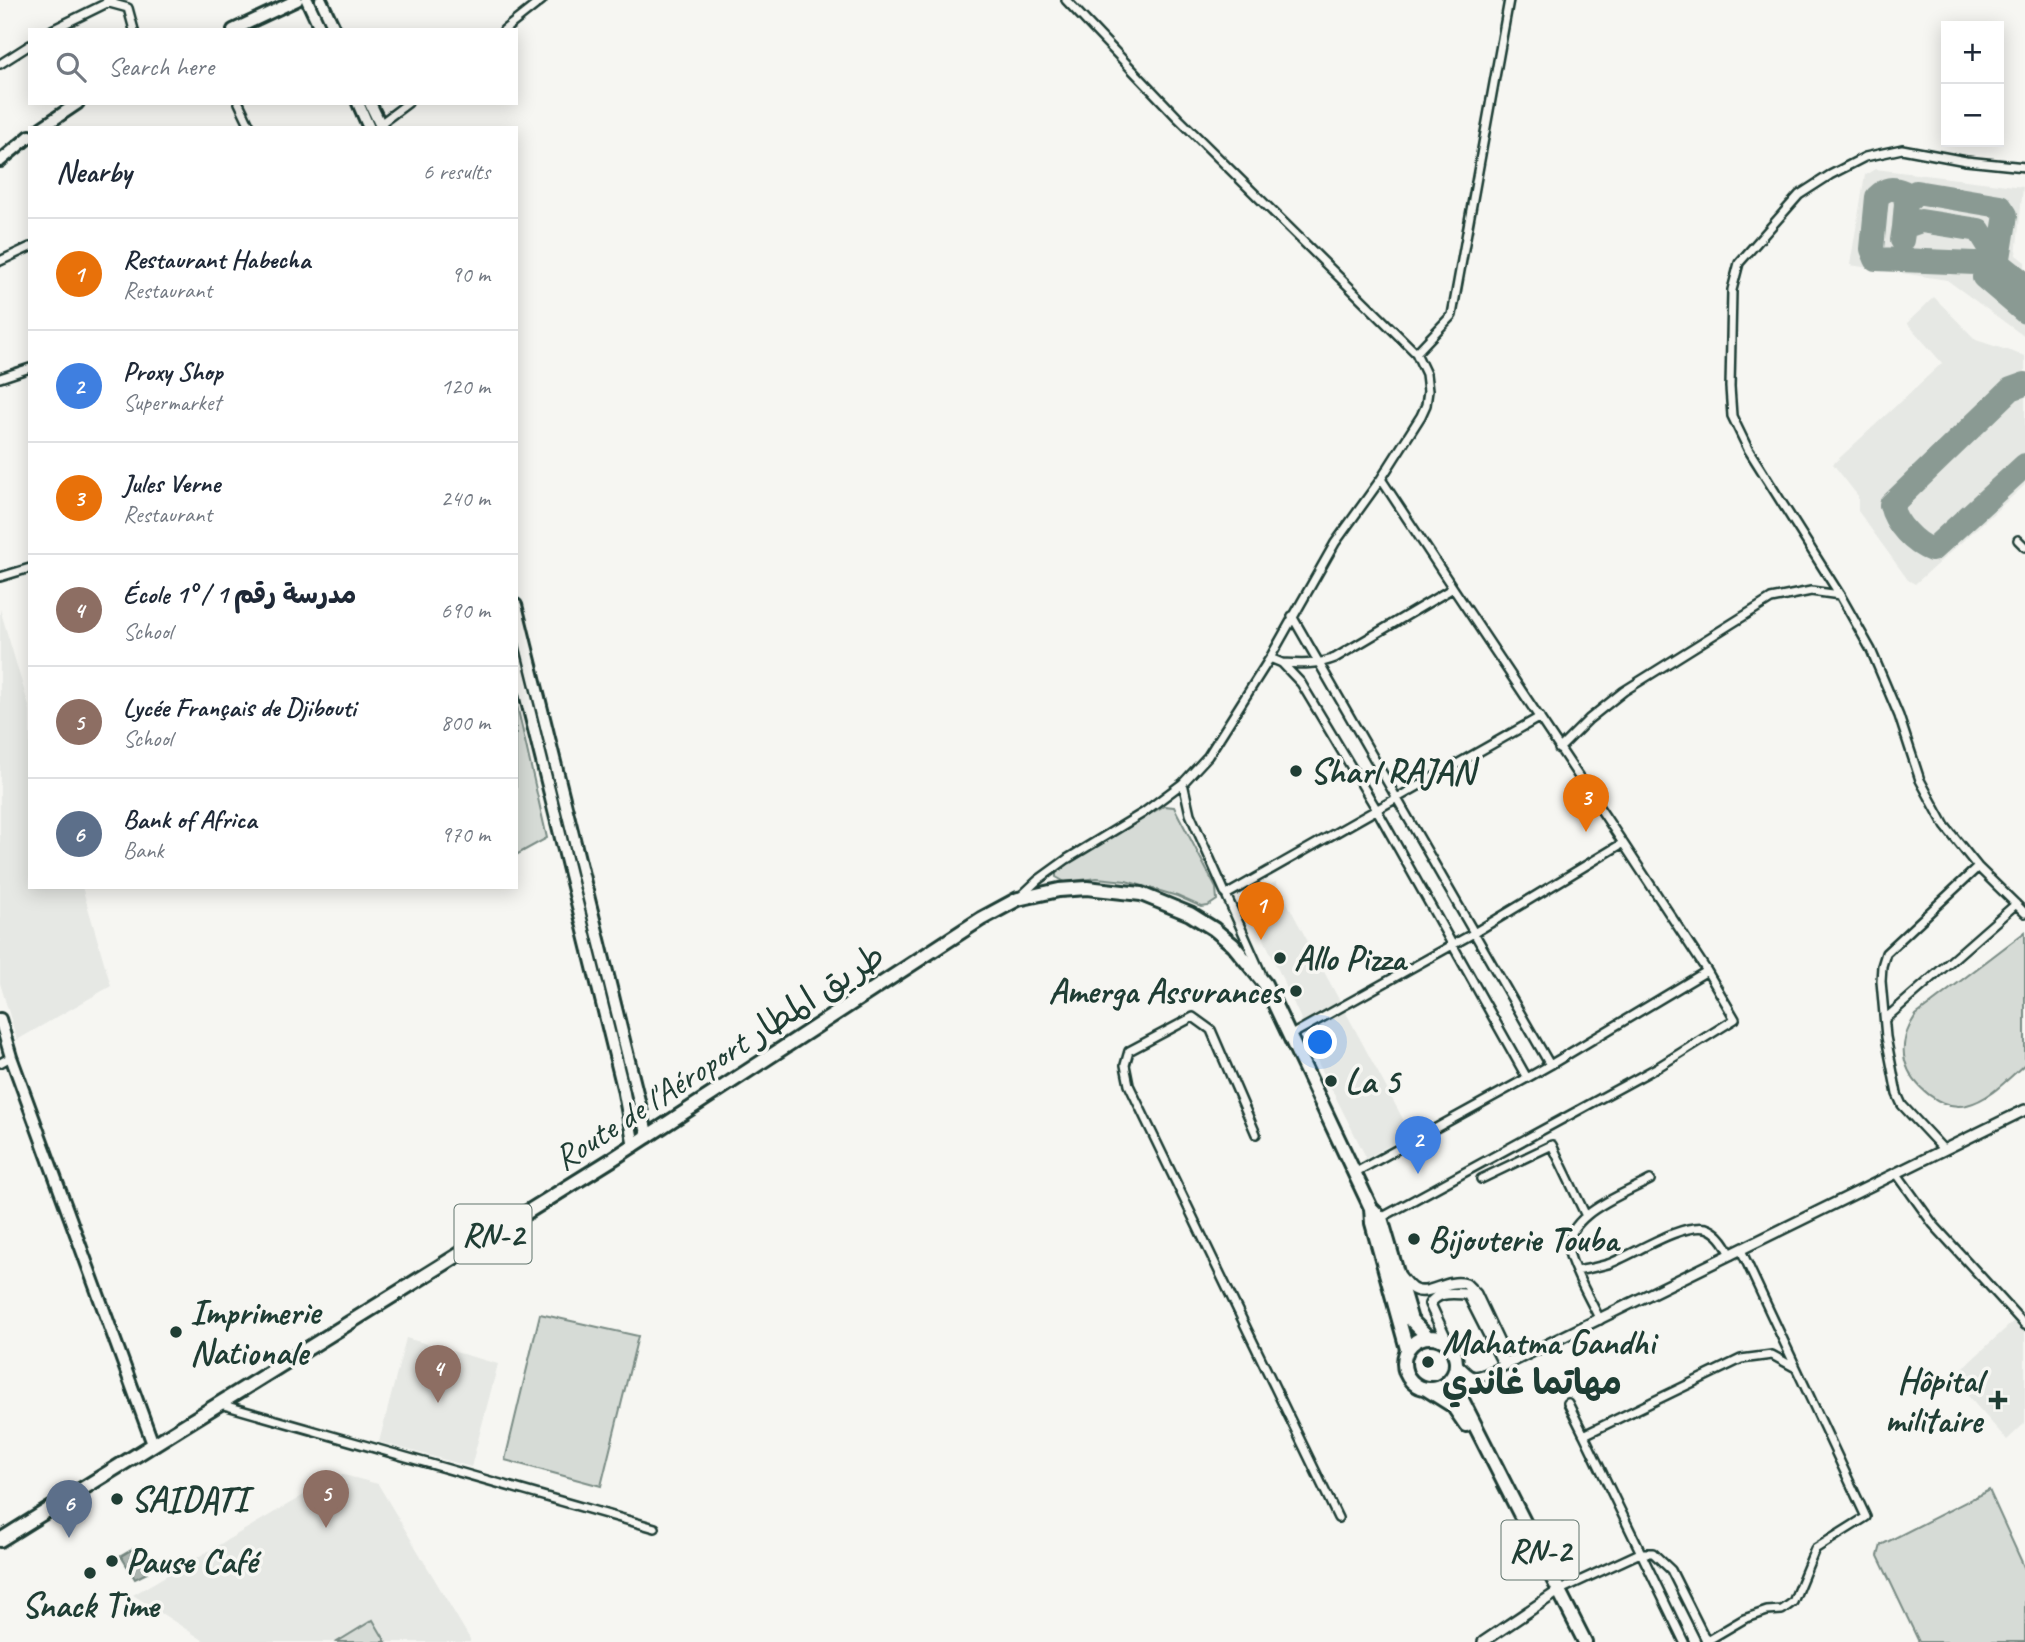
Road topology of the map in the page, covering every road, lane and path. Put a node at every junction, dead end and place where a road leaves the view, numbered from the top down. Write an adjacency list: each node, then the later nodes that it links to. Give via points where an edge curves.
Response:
1 (297, 0): 10 (main road)
2 (307, 0): 11 (main road)
3 (321, 0): 12 (main road)
4 (542, 0): 13 (street)
5 (1508, 0): 31 (street, via 1452,315)
6 (109, 1): 8 (street); 9 (street, via 128,8)
7 (1068, 1): 31 (street, via 1178,118)
8 (56, 28)
9 (133, 28)
10 (237, 28)
11 (320, 28)
12 (334, 28)
13 (507, 28)
14 (28, 46): 15 (street)
15 (0, 64)
16 (76, 105): 21 (main road)
17 (240, 105): 22 (street)
18 (360, 105): 23 (main road)
19 (371, 105): 24 (main road)
20 (405, 105): 25 (street)
21 (58, 122)
22 (250, 126)
23 (376, 126)
24 (377, 126)
25 (378, 126)
26 (28, 138): 27 (main road)
27 (0, 161)
28 (2025, 167): 40 (street, via 1902,149 1865,157 1799,195 1739,263 1732,290 1732,416)
29 (28, 248): 30 (street)
30 (0, 261)
31 (1416, 353): 34 (street, via 1426,374 1426,405)
32 (28, 369): 33 (street)
33 (0, 378)
34 (1381, 478): 39 (street); 42 (street, via 1335,542)
35 (2018, 540): 36 (street)
36 (2025, 547)
37 (28, 569): 38 (street)
38 (0, 577)
39 (1453, 589): 44 (street); 47 (street)
40 (1840, 595): 48 (street, via 1811,591 1772,599 1624,691); 55 (street, via 1871,650 1920,779 1946,828)
41 (518, 613): 52 (main road)
42 (1292, 615): 43 (street); 44 (street)
43 (1270, 659): 45 (street); 49 (street, via 1208,756)
44 (1321, 662): 45 (street); 50 (street)
45 (1283, 663): 51 (street, via 1301,683)
46 (518, 665): 53 (main road)
47 (1540, 717): 48 (street); 50 (street)
48 (1559, 749): 54 (street)
49 (1183, 783): 56 (street, via 1190,814); 57 (street, via 1067,859)
50 (1398, 797): 51 (street); 60 (street)
51 (1377, 810): 56 (street); 61 (street)
52 (569, 820): 53 (main road); 73 (main road)
53 (558, 823): 74 (main road)
54 (1623, 843): 60 (street); 62 (street)
55 (1978, 867): 58 (street); 65 (street, via 1886,953 1881,967)
56 (1226, 895): 63 (street)
57 (1018, 899): 63 (main road, Route de l'Aéroport طريق المطار / RN-2, via 1087,888 1140,894 1214,929); 73 (main road, Route de l'Aéroport طريق المطار / RN-2)
58 (2016, 904): 59 (street); 65 (street)
59 (2025, 913)
60 (1474, 933): 61 (street); 69 (street)
61 (1451, 946): 66 (street); 70 (street)
62 (1707, 971): 69 (street); 81 (street, via 1735,1019 1658,1067)
63 (1265, 984): 66 (main road, Route de l'Aéroport طريق المطار / RN-2)
64 (0, 1019): 67 (main road)
65 (1885, 1019): 75 (street, via 1896,1094)
66 (1291, 1035): 76 (main road, Route de l'Aéroport طريق المطار / RN-2)
67 (11, 1056): 68 (street); 101 (main road)
68 (0, 1063)
69 (1550, 1065): 70 (street)
70 (1528, 1078): 76 (street)
71 (2025, 1111): 75 (street)
72 (1256, 1134): 103 (street, via 1211,1030 1194,1017 1129,1051 1125,1065 1129,1085)
73 (648, 1137): 74 (main road, Route de l'Aéroport طريق المطار / RN-2)
74 (634, 1146): 99 (main road, Route de l'Aéroport طريق المطار / RN-2)
75 (1944, 1150): 77 (street)
76 (1356, 1172): 81 (main road, Route de l'Aéroport طريق المطار / RN-2)
77 (1897, 1174): 82 (street); 87 (street, via 1933,1224)
78 (1481, 1179): 80 (street, via 1552,1145)
79 (1650, 1180): 80 (street)
80 (1585, 1214): 84 (street, via 1569,1241)
81 (1375, 1216): 85 (main road, Route de l'Aéroport طريق المطار / RN-2); 90 (main road, Route de l'Aéroport طريق المطار / RN-2)
82 (1741, 1250): 83 (street); 93 (street)
83 (1731, 1255): 84 (street, via 1715,1233 1689,1229 1608,1264); 86 (street)
84 (1576, 1271): 86 (street)
85 (1398, 1274): 88 (main road, Route de l'Aéroport طريق المطار / RN-2, via 1411,1320); 91 (street, via 1420,1291 1446,1283 1466,1284 1476,1294 1506,1358)
86 (1600, 1320): 91 (street)
87 (2025, 1325)
88 (1427, 1336): 89 (main road); 90 (main road)
89 (1448, 1343): 91 (street, via 1430,1304 1441,1294 1468,1294 1500,1359); 92 (main road)
90 (1407, 1349): 96 (main road, RN-2, via 1407,1375)
91 (1514, 1361): 95 (street)
92 (1456, 1363): 94 (main road); 95 (street)
93 (1795, 1367): 100 (street, via 1772,1355 1741,1359); 111 (street, via 1866,1517 1815,1549 1793,1602 1782,1610 1744,1619)
94 (1451, 1378): 96 (main road, via 1440,1387); 97 (main road, RN-2)
95 (1471, 1378): 97 (main road)
96 (1426, 1389): 102 (main road, RN-2, via 1452,1406)
97 (1459, 1393): 102 (main road, RN-2)
98 (1568, 1403): 100 (street)
99 (220, 1404): 101 (main road, Route de l'Aéroport طريق المطار / RN-2); 104 (street)
100 (1584, 1436): 106 (street)
101 (153, 1444): 105 (main road, Route de l'Aéroport طريق المطار / RN-2)
102 (1492, 1459): 107 (main road, RN-2)
103 (1338, 1518)
104 (655, 1528)
105 (0, 1540)
106 (1640, 1553): 107 (street); 110 (street); 111 (street, via 1653,1553 1671,1570)
107 (1560, 1590): 108 (street); 109 (main road, RN-2)
108 (1483, 1642)
109 (1585, 1642)
110 (1684, 1642)
111 (1706, 1642)

